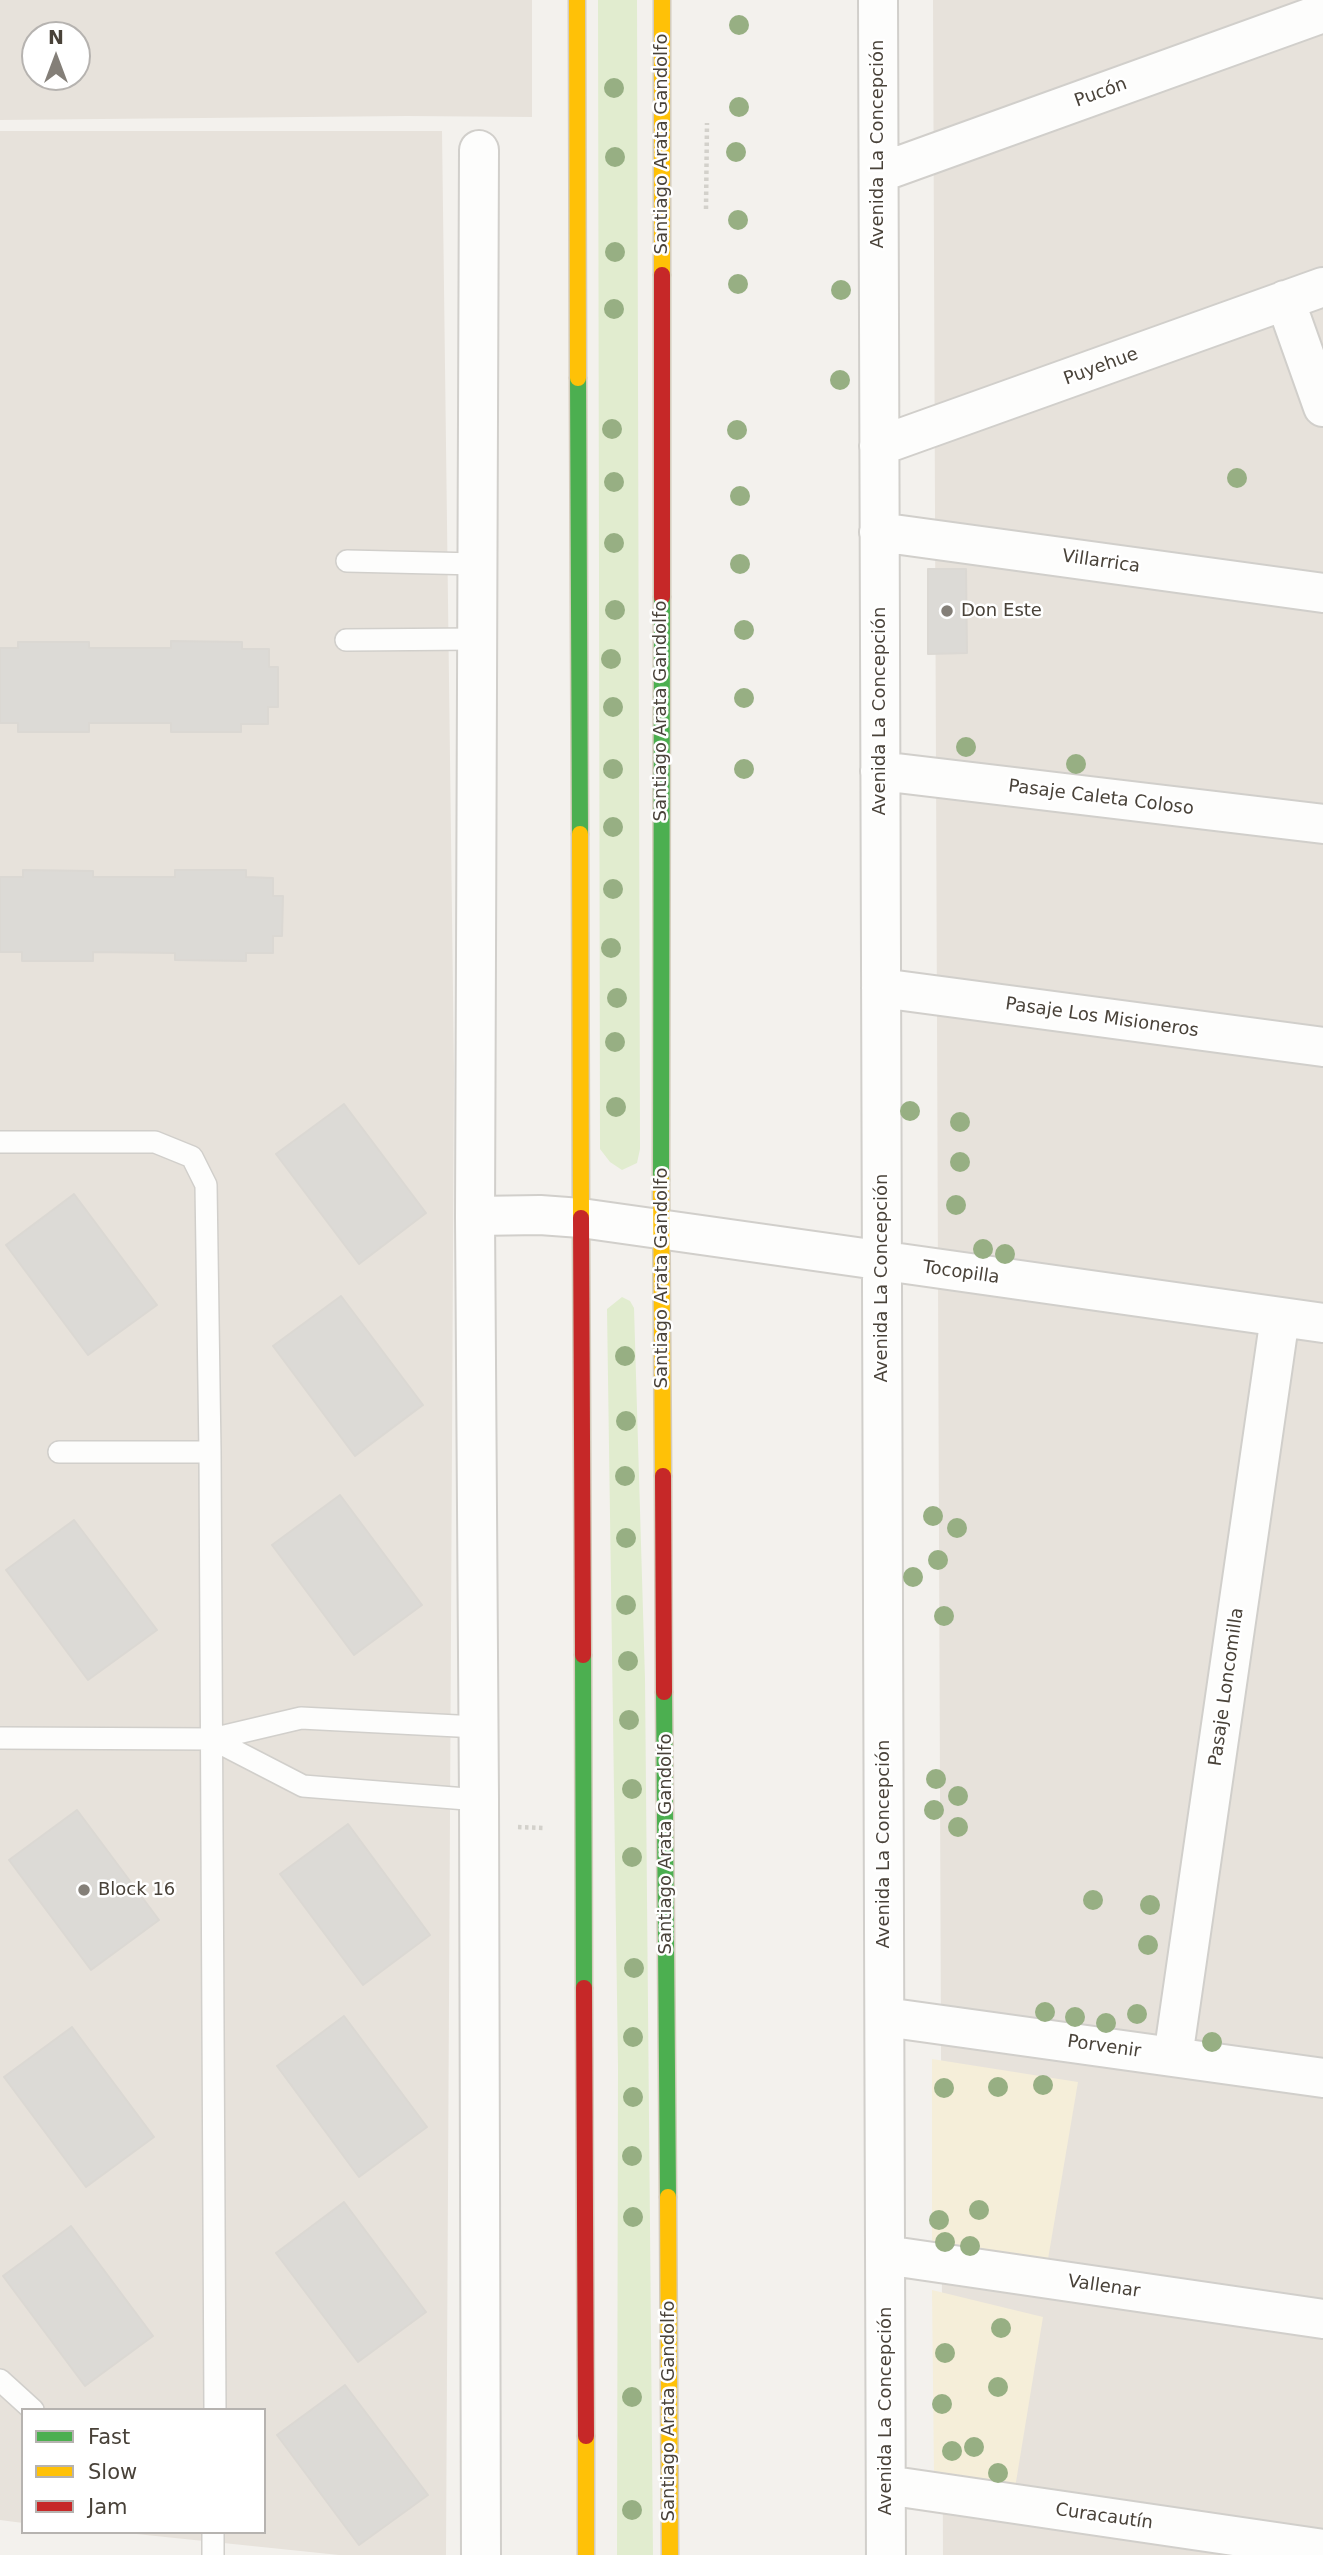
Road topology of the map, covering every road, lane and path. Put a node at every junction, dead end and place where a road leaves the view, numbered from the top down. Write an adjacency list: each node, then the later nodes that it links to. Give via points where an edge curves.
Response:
1 (577, 0): 23 (main road)
2 (662, 0): 24 (main road, Santiago Arata Gandolfo)
3 (878, 0): 6 (street, Avenida La Concepción)
4 (1323, 13): 6 (street, Pucón)
5 (479, 150): 13 (street)
6 (878, 173): 10 (street, Avenida La Concepción)
7 (1323, 287): 8 (street, Puyehue)
8 (1285, 300): 9 (street); 10 (street, Puyehue)
9 (1323, 407)
10 (879, 446): 11 (street, Avenida La Concepción)
11 (879, 531): 14 (street, Villarrica); 17 (street, Avenida La Concepción)
12 (347, 561): 13 (lane)
13 (477, 564): 15 (street)
14 (1323, 593)
15 (477, 639): 16 (lane); 22 (street)
16 (346, 640)
17 (880, 771): 18 (street, Pasaje Caleta Coloso); 19 (street, Avenida La Concepción)
18 (1323, 824)
19 (881, 989): 20 (street, Pasaje Los Misioneros); 25 (street, Avenida La Concepción)
20 (1323, 1048)
21 (0, 1142): 29 (lane, via 155,1142 192,1157 205,1185)
22 (475, 1216): 23 (street, Tocopilla); 30 (street)
23 (581, 1218): 24 (street, Tocopilla); 47 (main road)
24 (661, 1230): 25 (street, Tocopilla); 48 (main road, Santiago Arata Gandolfo)
25 (882, 1261): 26 (street, Tocopilla); 34 (street, Avenida La Concepción)
26 (1280, 1317): 27 (street, Tocopilla); 35 (street, Pasaje Loncomilla)
27 (1323, 1323)
28 (59, 1452): 29 (lane)
29 (210, 1452): 32 (lane)
30 (477, 1727): 32 (lane, via 302,1718); 33 (street)
31 (0, 1738): 32 (lane)
32 (212, 1739): 33 (lane, via 303,1786); 41 (lane)
33 (479, 1801): 46 (street)
34 (885, 2017): 35 (street, Porvenir); 37 (street, Avenida La Concepción)
35 (1173, 2057): 36 (street, Porvenir)
36 (1323, 2078)
37 (885, 2255): 38 (street, Vallenar); 42 (street, Avenida La Concepción)
38 (1323, 2319)
39 (0, 2380): 40 (lane)
40 (31, 2408)
41 (215, 2408)
42 (886, 2484): 44 (street, Curacautín); 49 (street, Avenida La Concepción)
43 (213, 2534): 45 (lane)
44 (1323, 2549)
45 (213, 2555)
46 (481, 2555)
47 (586, 2555)
48 (670, 2555)
49 (886, 2555)

